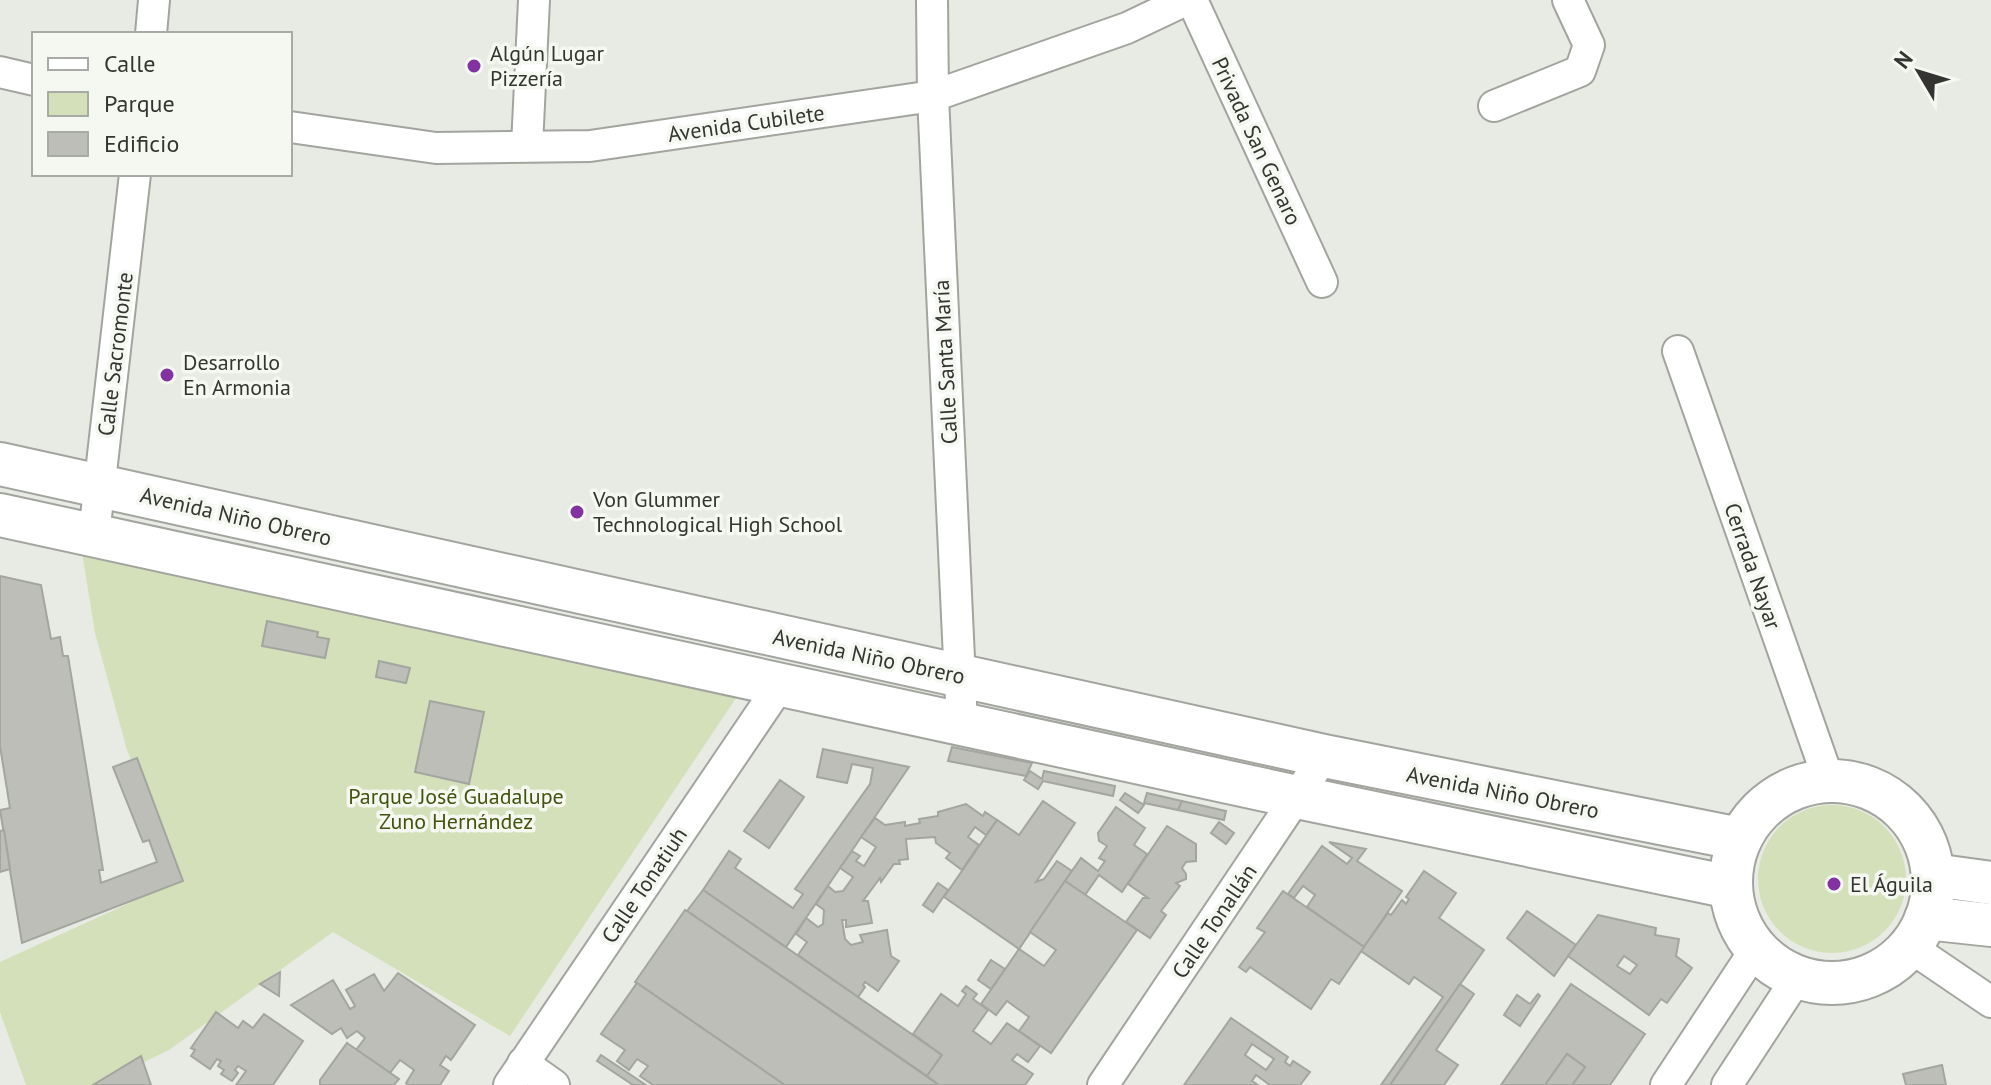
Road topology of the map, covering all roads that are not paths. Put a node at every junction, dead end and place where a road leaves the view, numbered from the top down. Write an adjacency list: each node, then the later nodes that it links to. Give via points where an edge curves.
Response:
1 (154, 0): 6 (street)
2 (534, 0): 12 (street)
3 (932, 0): 9 (street, Calle Santa María)
4 (1189, 0): 9 (street, Avenida Cubilete, via 1127,28); 14 (street, Privada San Genaro)
5 (1568, 0): 10 (street, via 1589,45 1580,71)
6 (151, 32)
7 (0, 72): 8 (street)
8 (32, 80)
9 (933, 96): 12 (street, Avenida Cubilete, via 590,146); 20 (street, Calle Santa María)
10 (1494, 106)
11 (292, 127): 12 (street, Avenida Cubilete, via 436,148)
12 (527, 146)
13 (135, 176): 17 (street, Calle Sacromonte)
14 (1322, 282)
15 (1678, 351): 24 (street, Cerrada Nayar)
16 (0, 464): 17 (main road, Avenida Niño Obrero)
17 (100, 486): 19 (street, Calle Sacromonte); 20 (main road, Avenida Niño Obrero)
18 (0, 515): 19 (main road, Avenida Niño Obrero)
19 (94, 534): 21 (main road, Avenida Niño Obrero)
20 (960, 676): 22 (street, Calle Santa María); 23 (main road, Avenida Niño Obrero)
21 (780, 685): 22 (main road, Avenida Niño Obrero); 35 (street, Calle Tonatiuh)
22 (962, 724): 25 (main road, Avenida Niño Obrero)
23 (1324, 756): 25 (street, Calle Tonallán); 26 (main road, Avenida Niño Obrero)
24 (1829, 781): 26 (main road, via 1786,792 1767,804); 27 (main road, via 1872,789 1891,800 1920,833)
25 (1297, 797): 29 (main road, Avenida Niño Obrero); 37 (street, Calle Tonallán)
26 (1740, 839): 29 (main road)
27 (1933, 875): 28 (main road); 31 (main road, via 1932,897)
28 (1986, 880)
29 (1730, 887): 32 (main road, via 1734,909)
30 (1991, 925): 31 (main road)
31 (1918, 932): 33 (main road, via 1892,964 1870,976 1846,983); 34 (street)
32 (1755, 950): 33 (main road); 38 (street)
33 (1797, 978): 39 (street)
34 (1991, 1002)
35 (516, 1074): 36 (street)
36 (554, 1085)
37 (1103, 1085)
38 (1666, 1085)
39 (1727, 1085)

